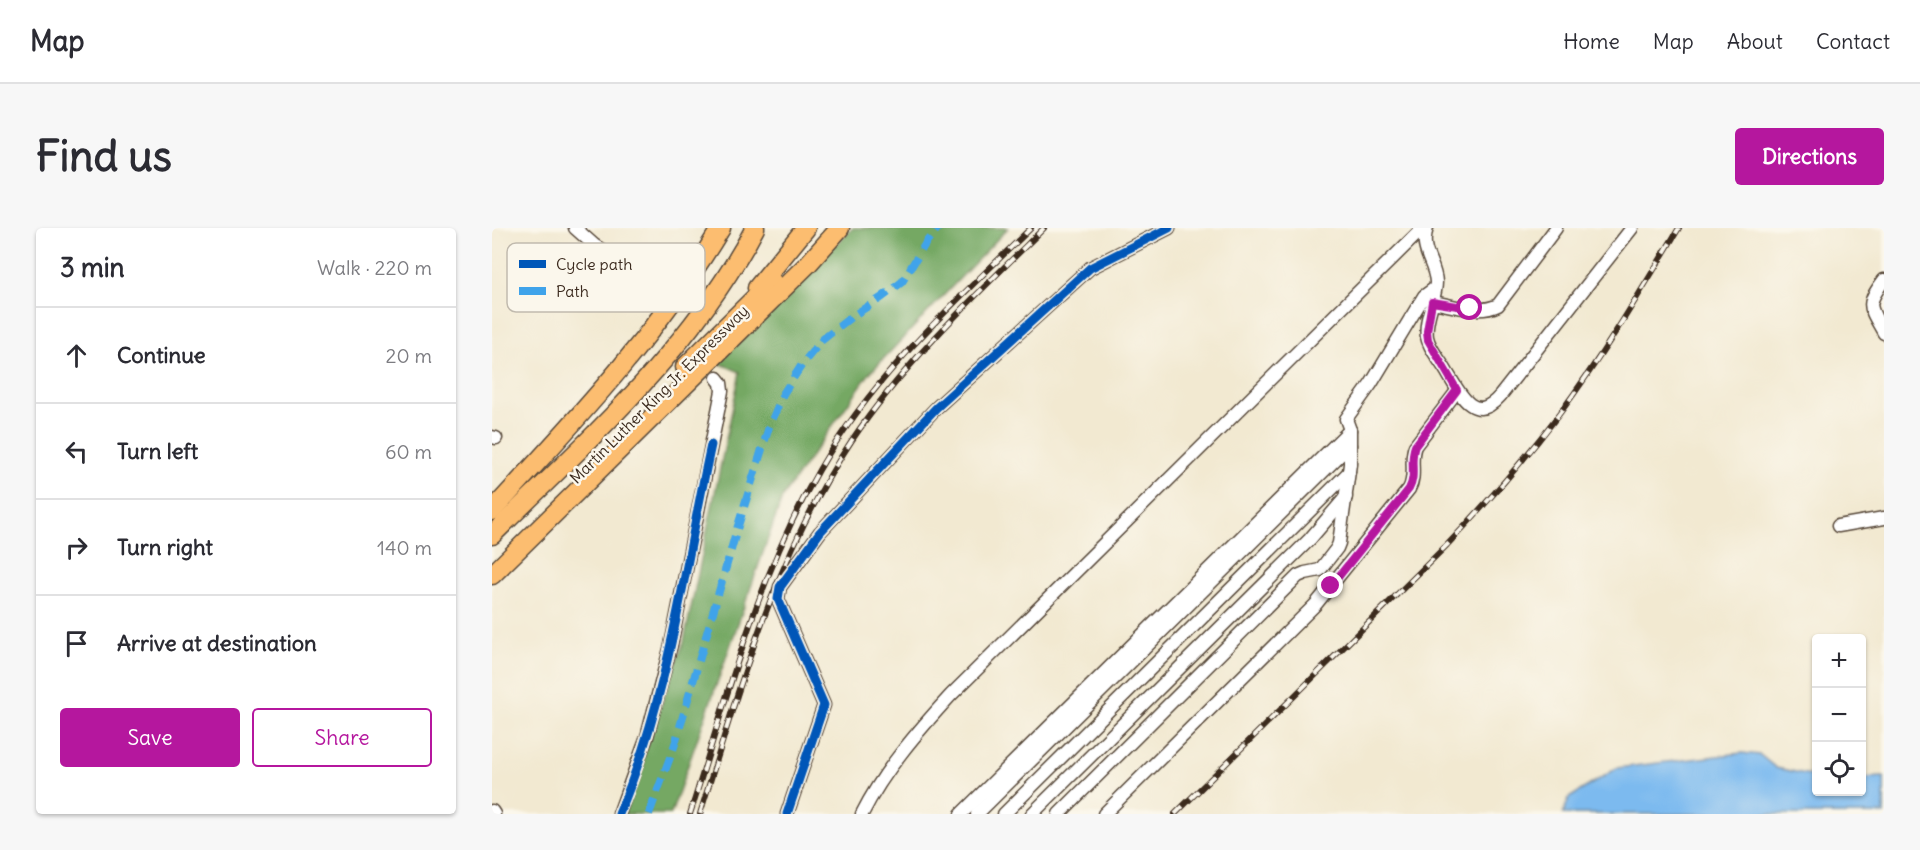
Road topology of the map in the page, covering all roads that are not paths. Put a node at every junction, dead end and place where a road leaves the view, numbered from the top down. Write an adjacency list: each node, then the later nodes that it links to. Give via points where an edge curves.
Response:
1 (575, 228): 11 (street)
2 (721, 228): 12 (highway)
3 (755, 228): 16 (highway, Martin Luther King Jr. Expressway)
4 (806, 228): 19 (highway)
5 (827, 228): 19 (highway, Martin Luther King Jr. Expressway)
6 (840, 228): 36 (highway)
7 (1169, 228): 38 (street, via 1090,268 936,408 820,532 780,587 778,599 824,705)
8 (1425, 228): 14 (street); 39 (street, via 951,695 906,747)
9 (1556, 228): 15 (street, via 1497,305 1482,309)
10 (1632, 228): 22 (street, via 1495,402 1486,407 1474,406)
11 (592, 243)
12 (705, 254)
13 (1884, 280): 20 (street, via 1870,301)
14 (1435, 288): 15 (street); 24 (street, via 1424,296 1346,419)
15 (1432, 302): 22 (street, via 1428,340)
16 (705, 308)
17 (666, 312): 23 (highway)
18 (702, 312): 32 (highway, Martin Luther King Jr. Expressway, via 632,397)
19 (734, 318): 35 (highway, Martin Luther King Jr. Expressway)
20 (1884, 333)
21 (717, 378): 37 (street, via 722,391 671,645 647,737)
22 (1457, 390): 34 (street, via 1415,446 1411,484)
23 (570, 425): 28 (highway); 29 (highway)
24 (1350, 430): 25 (street); 40 (street)
25 (1350, 445): 26 (street); 41 (street)
26 (1349, 472): 27 (street); 42 (street)
27 (1347, 496): 33 (street); 43 (street, via 1310,538)
28 (492, 500)
29 (492, 511)
30 (1884, 518): 31 (street)
31 (1838, 526)
32 (492, 535)
33 (1337, 548): 34 (street); 44 (street, via 1320,570 1299,576)
34 (1352, 560): 45 (street, via 1302,618)
35 (492, 561)
36 (492, 575)
37 (619, 814)
38 (788, 814)
39 (862, 814)
40 (960, 814)
41 (977, 814)
42 (1004, 814)
43 (1032, 814)
44 (1059, 814)
45 (1104, 814)

